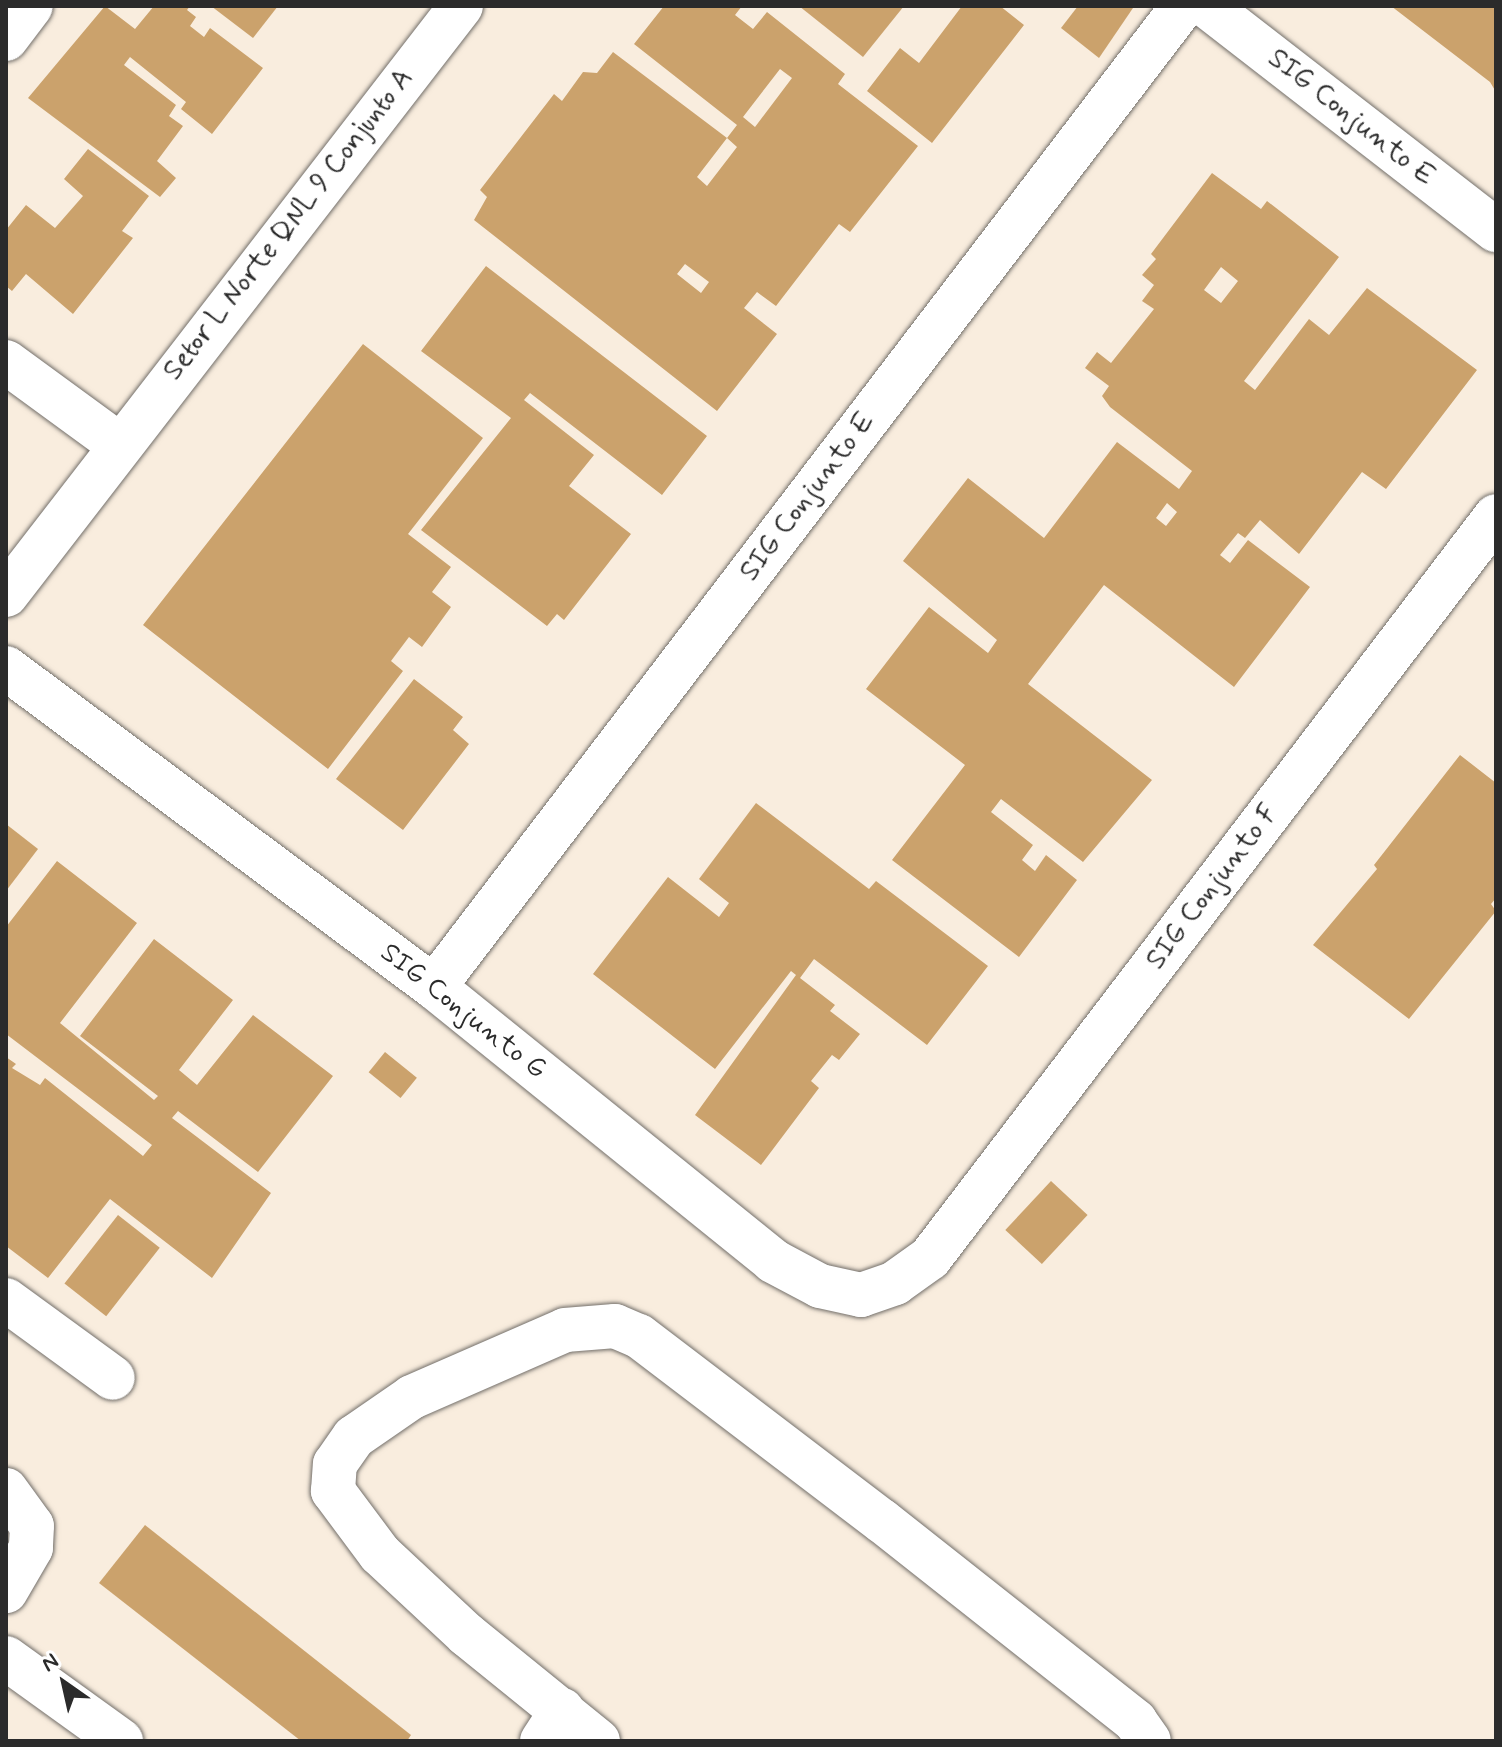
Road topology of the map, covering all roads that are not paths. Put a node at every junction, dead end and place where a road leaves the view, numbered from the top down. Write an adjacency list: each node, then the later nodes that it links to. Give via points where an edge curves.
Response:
1 (31, 6): 5 (street)
2 (461, 6): 8 (street, Setor L Norte QNL 9 Conjunto A)
3 (1183, 6): 12 (street, SIG Conjunto E)
4 (1207, 6): 6 (street, SIG Conjunto E)
5 (6, 39)
6 (1496, 230)
7 (6, 362): 8 (street)
8 (118, 444): 10 (street, Setor L Norte QNL 9 Conjunto A)
9 (1496, 516): 13 (street, SIG Conjunto F)
10 (6, 595)
11 (6, 668): 12 (street, SIG Conjunto G)
12 (434, 987): 13 (street, SIG Conjunto G, via 773,1261 820,1286 861,1295 895,1283)
13 (930, 1258)
14 (6, 1300): 15 (street)
15 (113, 1378)
16 (6, 1490): 17 (street, via 32,1526 31,1548)
17 (6, 1591)
18 (6, 1658): 20 (street)
19 (552, 1725): 21 (street); 22 (street, via 380,1554 333,1491 335,1464 354,1437 412,1397 565,1330 615,1326 639,1336 882,1521 1135,1721)
20 (121, 1741)
21 (598, 1741)
22 (1149, 1741)

